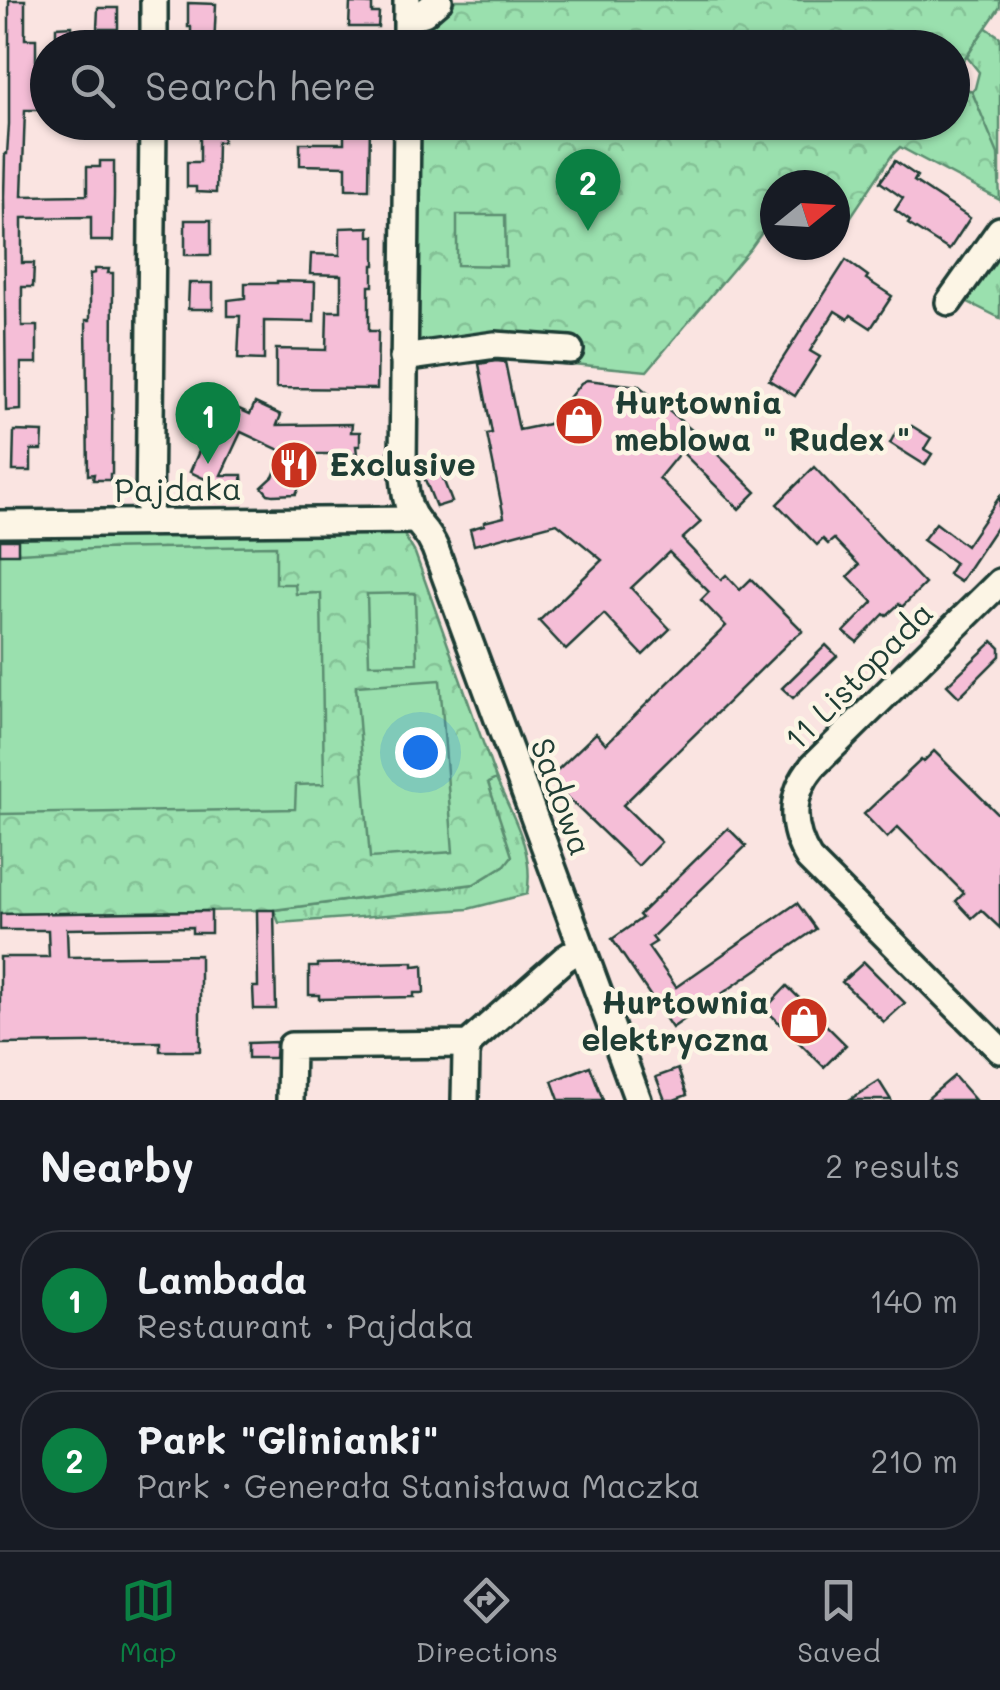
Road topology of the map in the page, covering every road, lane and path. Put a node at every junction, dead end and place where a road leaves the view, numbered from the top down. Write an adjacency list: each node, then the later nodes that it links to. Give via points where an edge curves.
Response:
1 (154, 0): 4 (street)
2 (439, 0): 3 (street, via 424,13)
3 (407, 9)
4 (154, 30)
5 (153, 140): 12 (street)
6 (407, 140): 10 (street, Sadowa)
7 (1000, 230): 8 (street)
8 (949, 302)
9 (570, 350): 10 (street, via 495,344)
10 (404, 358): 11 (street, Sadowa, via 403,463)
11 (416, 520): 12 (street, Pajdaka); 15 (street, Sadowa, via 435,548)
12 (149, 522): 13 (street, Pajdaka)
13 (0, 524)
14 (1000, 582): 17 (street, 11 Listopada, via 812,766 794,814 809,859)
15 (582, 948): 16 (street); 20 (street, Sadowa)
16 (468, 1044): 18 (street, via 291,1046); 19 (street)
17 (1000, 1050)
18 (290, 1100)
19 (465, 1100)
20 (638, 1100)

